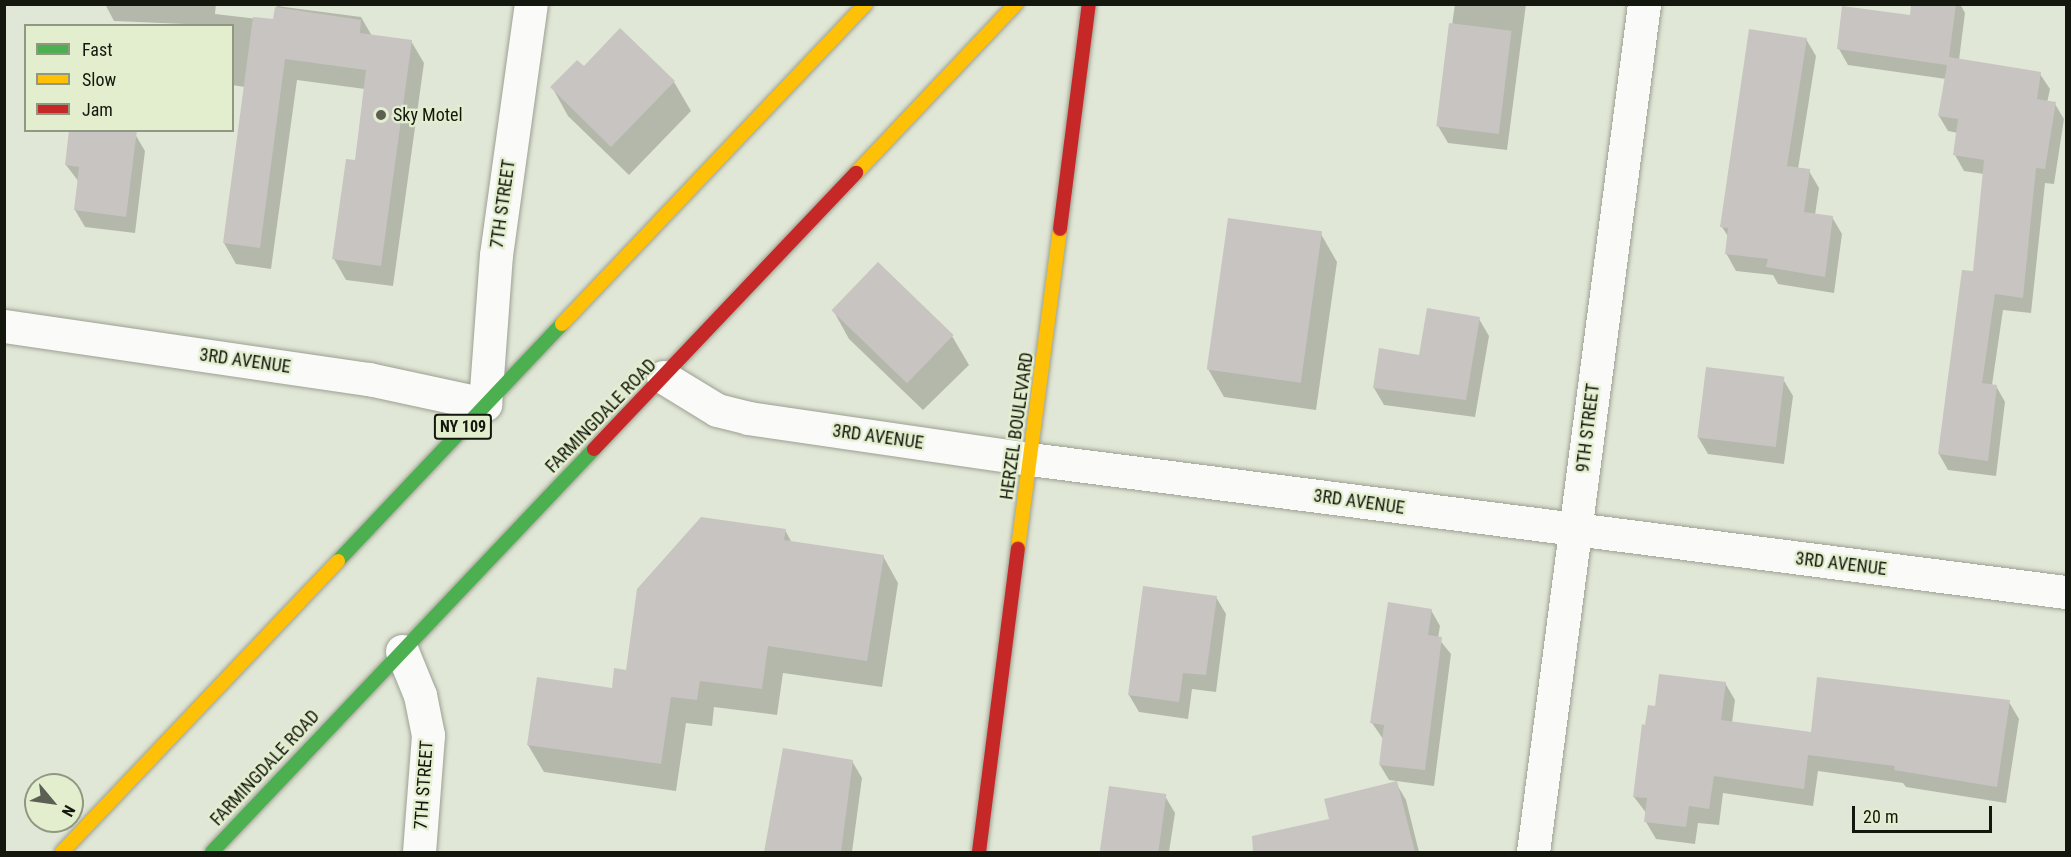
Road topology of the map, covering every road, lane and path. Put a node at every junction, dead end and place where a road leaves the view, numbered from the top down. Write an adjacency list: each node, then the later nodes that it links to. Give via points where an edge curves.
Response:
1 (531, 4): 8 (street, 7TH STREET, via 496,255)
2 (866, 4): 8 (main road, NY 109)
3 (1016, 4): 7 (main road, FARMINGDALE ROAD)
4 (1089, 4): 9 (main road, HERZEL BOULEVARD)
5 (1644, 4): 10 (street, 9TH STREET)
6 (4, 326): 8 (street, 3RD AVENUE, via 369,379)
7 (663, 377): 9 (street, 3RD AVENUE, via 695,399 734,415); 12 (main road, FARMINGDALE ROAD)
8 (485, 404): 13 (main road, NY 109)
9 (1030, 459): 10 (street, 3RD AVENUE); 16 (main road, HERZEL BOULEVARD)
10 (1575, 531): 11 (street, 3RD AVENUE); 17 (street, 9TH STREET)
11 (2067, 592)
12 (402, 651): 14 (main road, FARMINGDALE ROAD); 15 (street, 7TH STREET, via 415,679 428,735)
13 (62, 852)
14 (212, 852)
15 (419, 852)
16 (980, 852)
17 (1533, 852)

